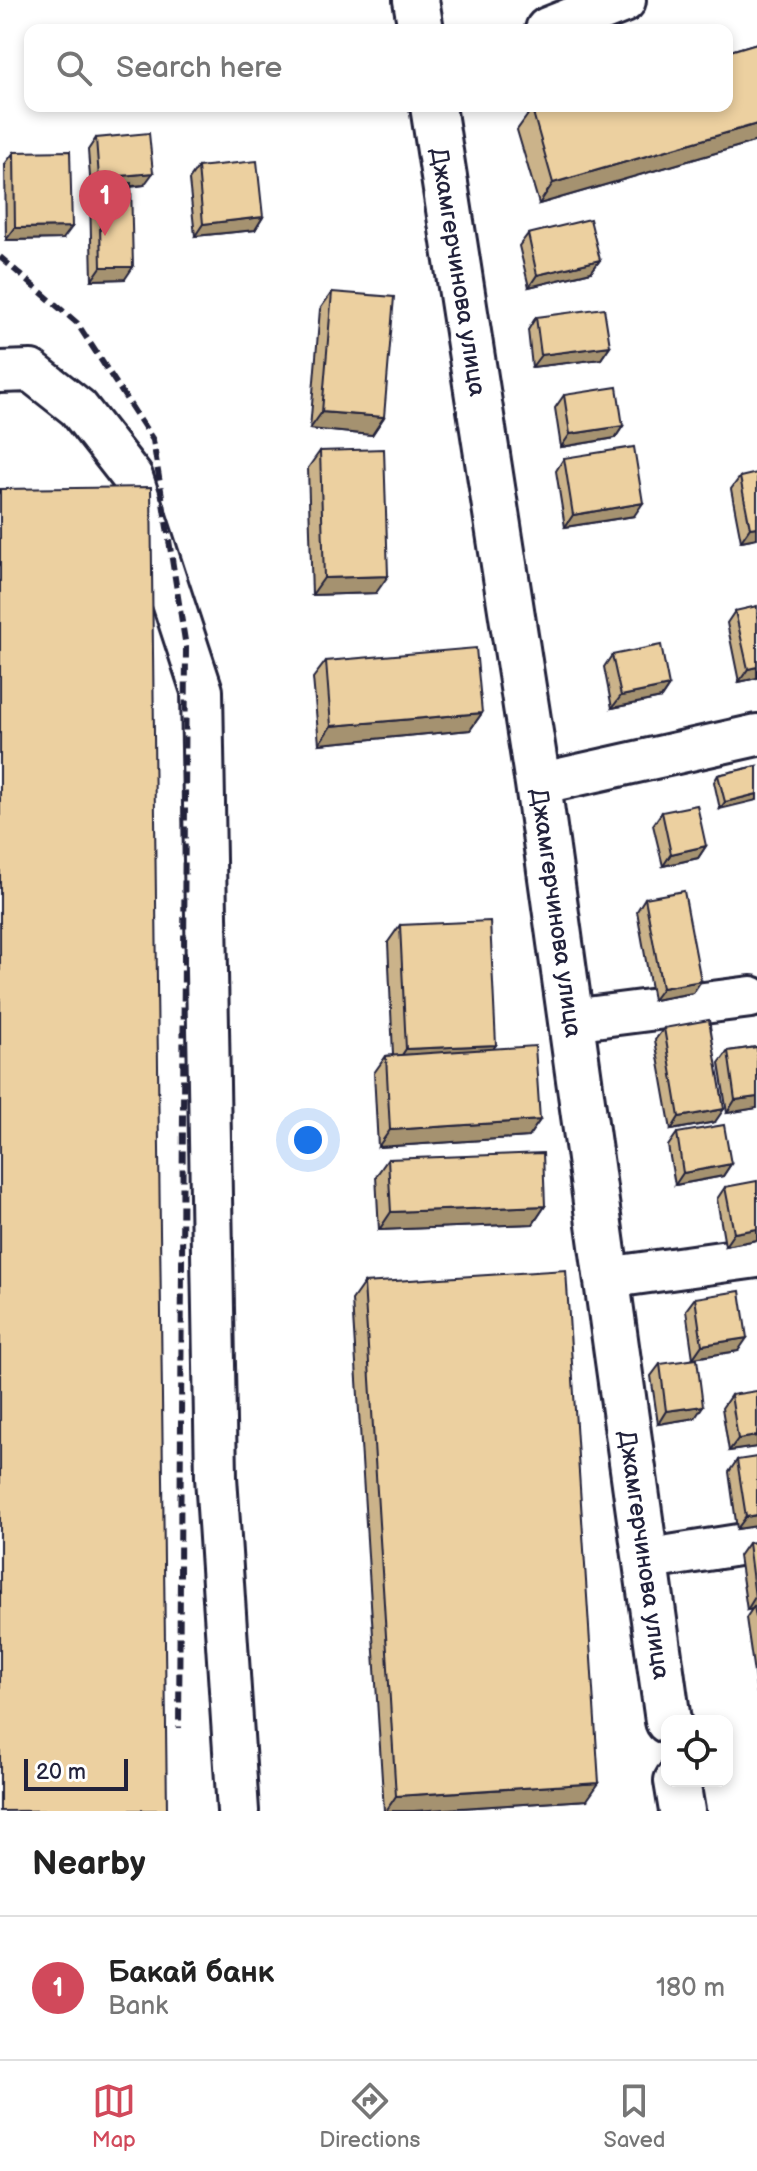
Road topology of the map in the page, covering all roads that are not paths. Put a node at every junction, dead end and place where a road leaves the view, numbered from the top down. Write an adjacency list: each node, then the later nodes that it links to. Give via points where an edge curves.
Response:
1 (416, 0): 3 (street)
2 (623, 0): 4 (street)
3 (420, 24)
4 (563, 24)
5 (434, 112): 8 (street, Джамгерчинова улица)
6 (0, 372): 17 (street, via 31,371 78,408 132,477 202,691 216,1477)
7 (757, 735): 8 (street)
8 (538, 784): 10 (street, Джамгерчинова улица)
9 (751, 997): 10 (street)
10 (571, 1020): 12 (street, Джамгерчинова улица)
11 (757, 1257): 12 (street)
12 (606, 1278): 14 (street, Джамгерчинова улица)
13 (757, 1542): 14 (street)
14 (644, 1560): 15 (street, Джамгерчинова улица)
15 (667, 1715)
16 (678, 1787): 18 (street)
17 (238, 1811)
18 (682, 1811)

